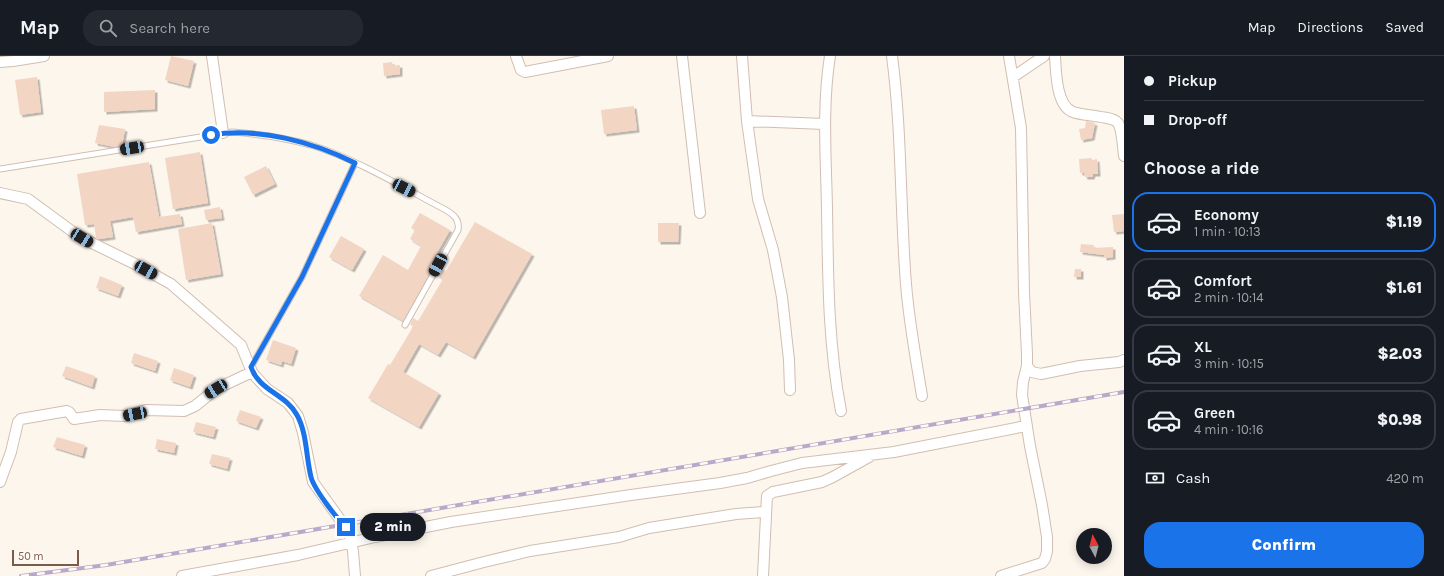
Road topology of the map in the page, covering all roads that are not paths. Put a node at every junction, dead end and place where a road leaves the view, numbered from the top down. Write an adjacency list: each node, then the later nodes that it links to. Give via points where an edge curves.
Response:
1 (44, 56): 12 (street)
2 (212, 56): 16 (street)
3 (516, 56): 4 (street, via 525,72)
4 (608, 56)
5 (682, 56): 21 (street)
6 (742, 56): 14 (street)
7 (830, 56): 15 (street)
8 (892, 56): 27 (street, via 897,102 906,285)
9 (1009, 56): 13 (street)
10 (1044, 56): 13 (street)
11 (1055, 56): 17 (street, via 1059,94 1064,105 1074,112 1108,118 1117,123 1120,127)
12 (0, 62)
13 (1013, 77): 24 (street, via 1021,128)
14 (747, 122): 15 (street); 26 (street, via 758,199 778,271)
15 (825, 124): 28 (street, via 831,349)
16 (223, 133): 18 (lane, via 283,138); 19 (lane)
17 (1124, 156)
18 (355, 163): 22 (lane, via 453,214 458,223 458,230); 25 (lane, via 302,277)
19 (0, 169)
20 (0, 193): 25 (street, via 28,199 73,232 171,284 241,345)
21 (700, 213)
22 (405, 325)
23 (1124, 360): 24 (street, via 1041,374 1032,372)
24 (1027, 366): 29 (street, via 1022,395)
25 (252, 370): 31 (street, via 209,393 195,406 184,411 146,410 126,416 100,415 74,419 67,412 21,419); 33 (street, via 267,389 288,403 298,416 312,482 346,527)
26 (790, 390)
27 (922, 396)
28 (841, 411)
29 (1026, 426): 30 (street); 38 (street, via 1048,537 1047,551 1042,563)
30 (872, 455): 32 (street, via 822,482 769,494); 33 (street, via 802,463 748,478 714,484 469,518)
31 (0, 482)
32 (765, 512): 36 (street, via 649,528 619,537 530,551); 37 (street)
33 (352, 543): 34 (street); 35 (street)
34 (182, 576)
35 (355, 576)
36 (431, 576)
37 (763, 576)
38 (1001, 576)

